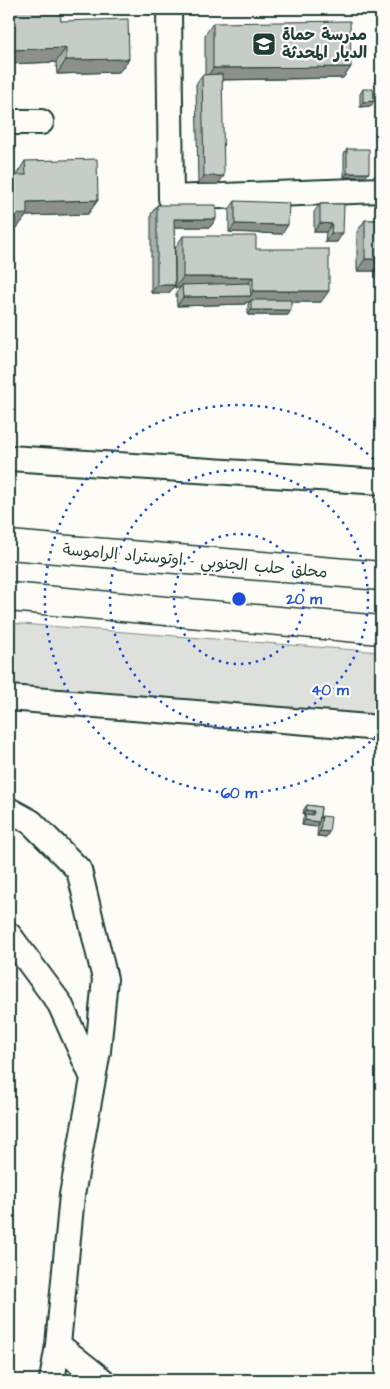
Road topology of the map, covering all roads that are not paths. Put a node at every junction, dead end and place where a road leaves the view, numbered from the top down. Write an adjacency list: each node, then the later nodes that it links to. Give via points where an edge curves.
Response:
1 (169, 9): 4 (street, via 171,198)
2 (9, 122): 3 (street)
3 (41, 122)
4 (381, 190)
5 (9, 458): 6 (street)
6 (381, 482)
7 (9, 545): 8 (highway, محلق حلب الجنوبي - اوتوستراد الراموسة)
8 (381, 576)
9 (9, 597): 10 (highway)
10 (381, 630)
11 (9, 698): 12 (street)
12 (381, 728)
13 (9, 810): 15 (street, via 31,822 79,870 104,979)
14 (9, 935): 15 (street, via 60,1004)
15 (93, 1078): 16 (street, via 72,1195)
16 (58, 1345): 17 (street); 18 (street)
17 (52, 1380)
18 (102, 1380)

